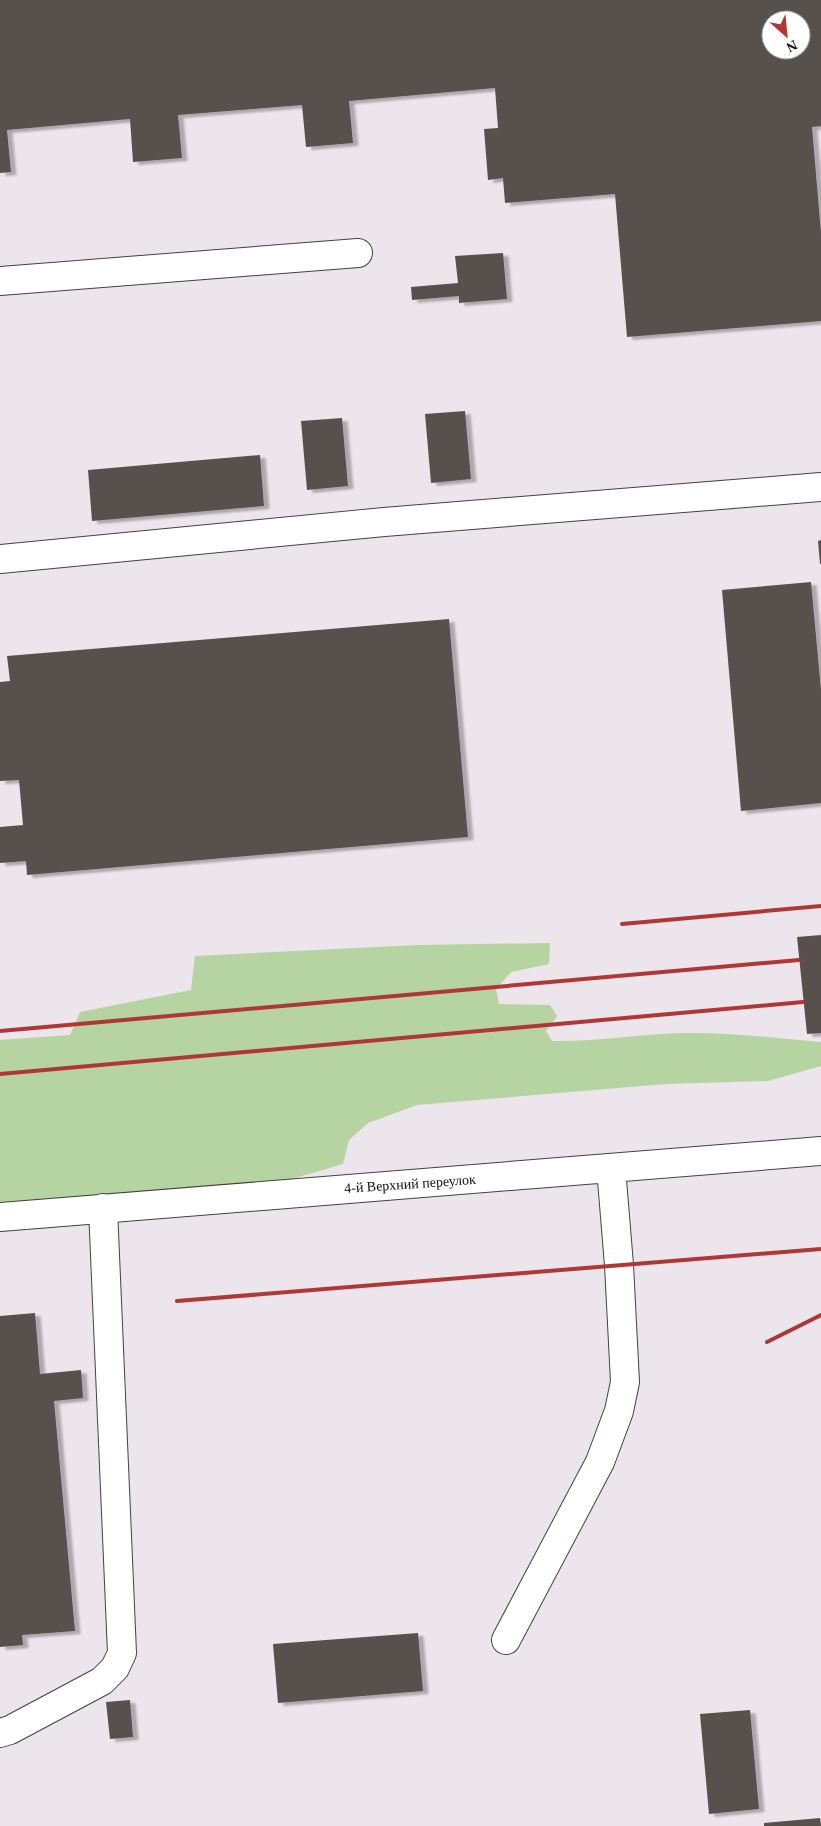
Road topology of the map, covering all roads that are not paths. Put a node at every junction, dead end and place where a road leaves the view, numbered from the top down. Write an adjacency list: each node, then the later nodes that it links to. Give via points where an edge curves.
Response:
1 (358, 253): 2 (street)
2 (0, 281)
3 (821, 487): 4 (street, via 384,522)
4 (0, 559)
5 (821, 1151): 6 (street, 4-й Верхний переулок)
6 (611, 1168): 7 (street, 4-й Верхний переулок); 9 (street, via 625,1382 600,1462)
7 (103, 1208): 8 (street, 4-й Верхний переулок); 10 (street, via 122,1653 115,1668 102,1681)
8 (0, 1217)
9 (506, 1640)
10 (0, 1733)

